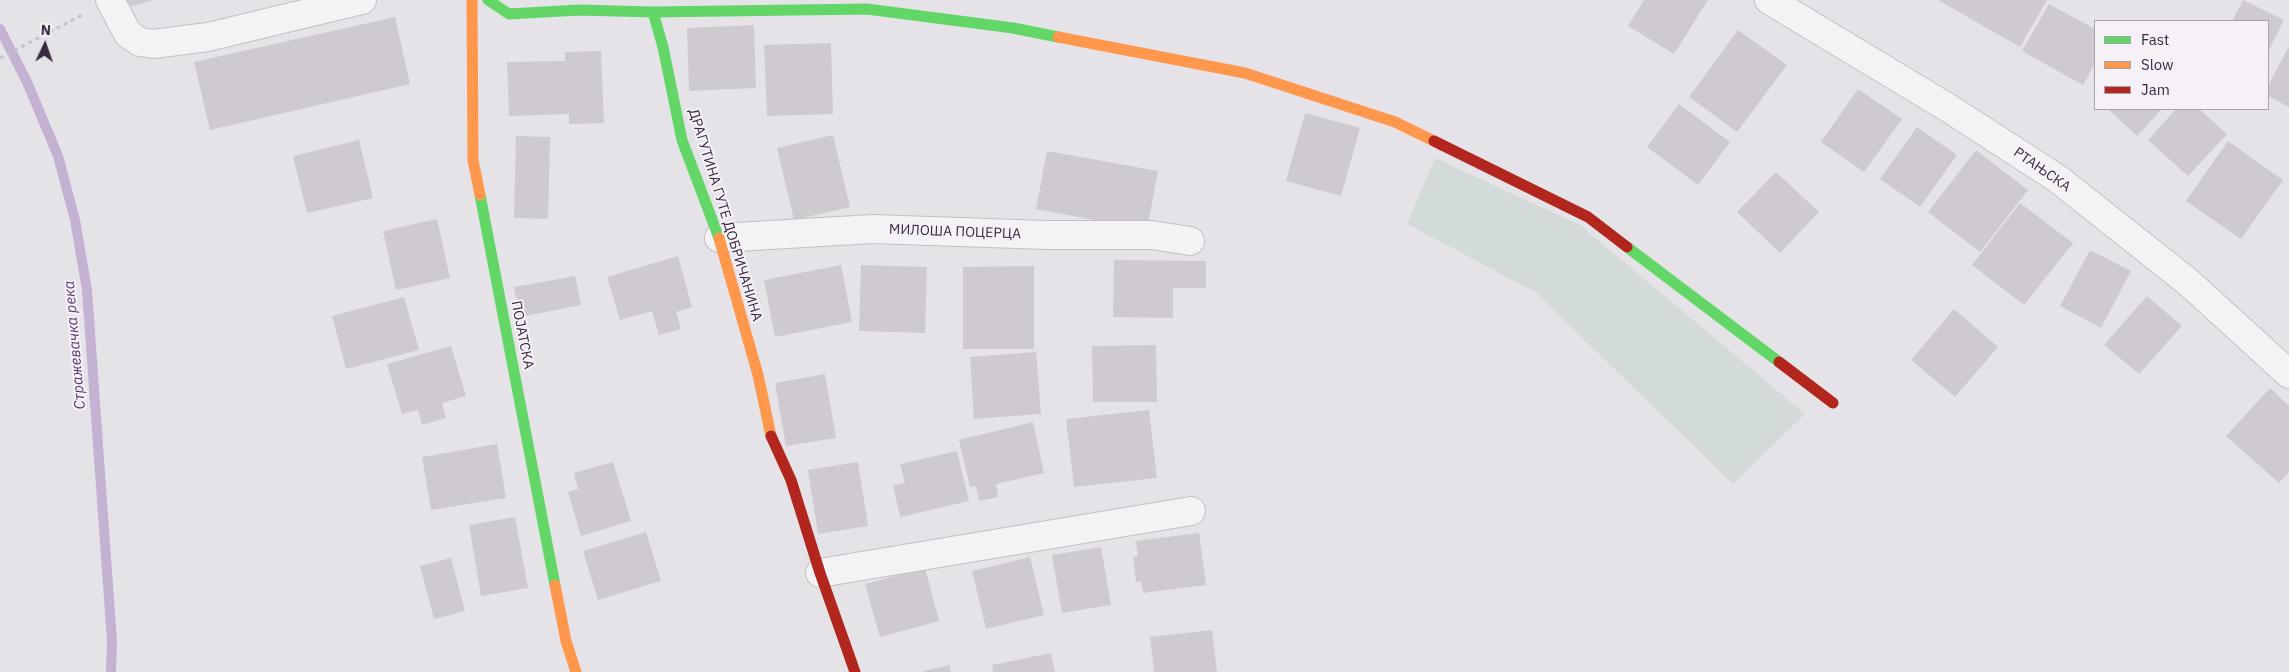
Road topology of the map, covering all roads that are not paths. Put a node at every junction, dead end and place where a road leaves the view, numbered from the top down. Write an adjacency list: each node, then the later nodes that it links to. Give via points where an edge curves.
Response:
1 (110, 0): 2 (street, via 128,34 140,42 153,44 208,37)
2 (362, 0)
3 (472, 0): 13 (street, ПОЈАТСКА, via 473,160 566,641)
4 (488, 0): 6 (street, via 508,14 579,10)
5 (1769, 0): 9 (street, РТАЊСКА, via 1950,109 2058,180 2188,282)
6 (653, 12): 7 (street, ДРАГУТИНА ГУТЕ ДОБРИЧАНИНА, via 682,140); 10 (street, via 867,9 1013,28 1246,73 1386,119 1588,217)
7 (719, 238): 8 (street, МИЛОША ПОЦЕРЦА, via 873,229 1152,235); 12 (street, ДРАГУТИНА ГУТЕ ДОБРИЧАНИНА, via 758,375 772,441 791,480)
8 (1190, 241)
9 (2289, 374)
10 (1833, 404)
11 (1191, 511): 12 (street)
12 (820, 573): 14 (street, ДРАГУТИНА ГУТЕ ДОБРИЧАНИНА)
13 (576, 672)
14 (854, 672)

